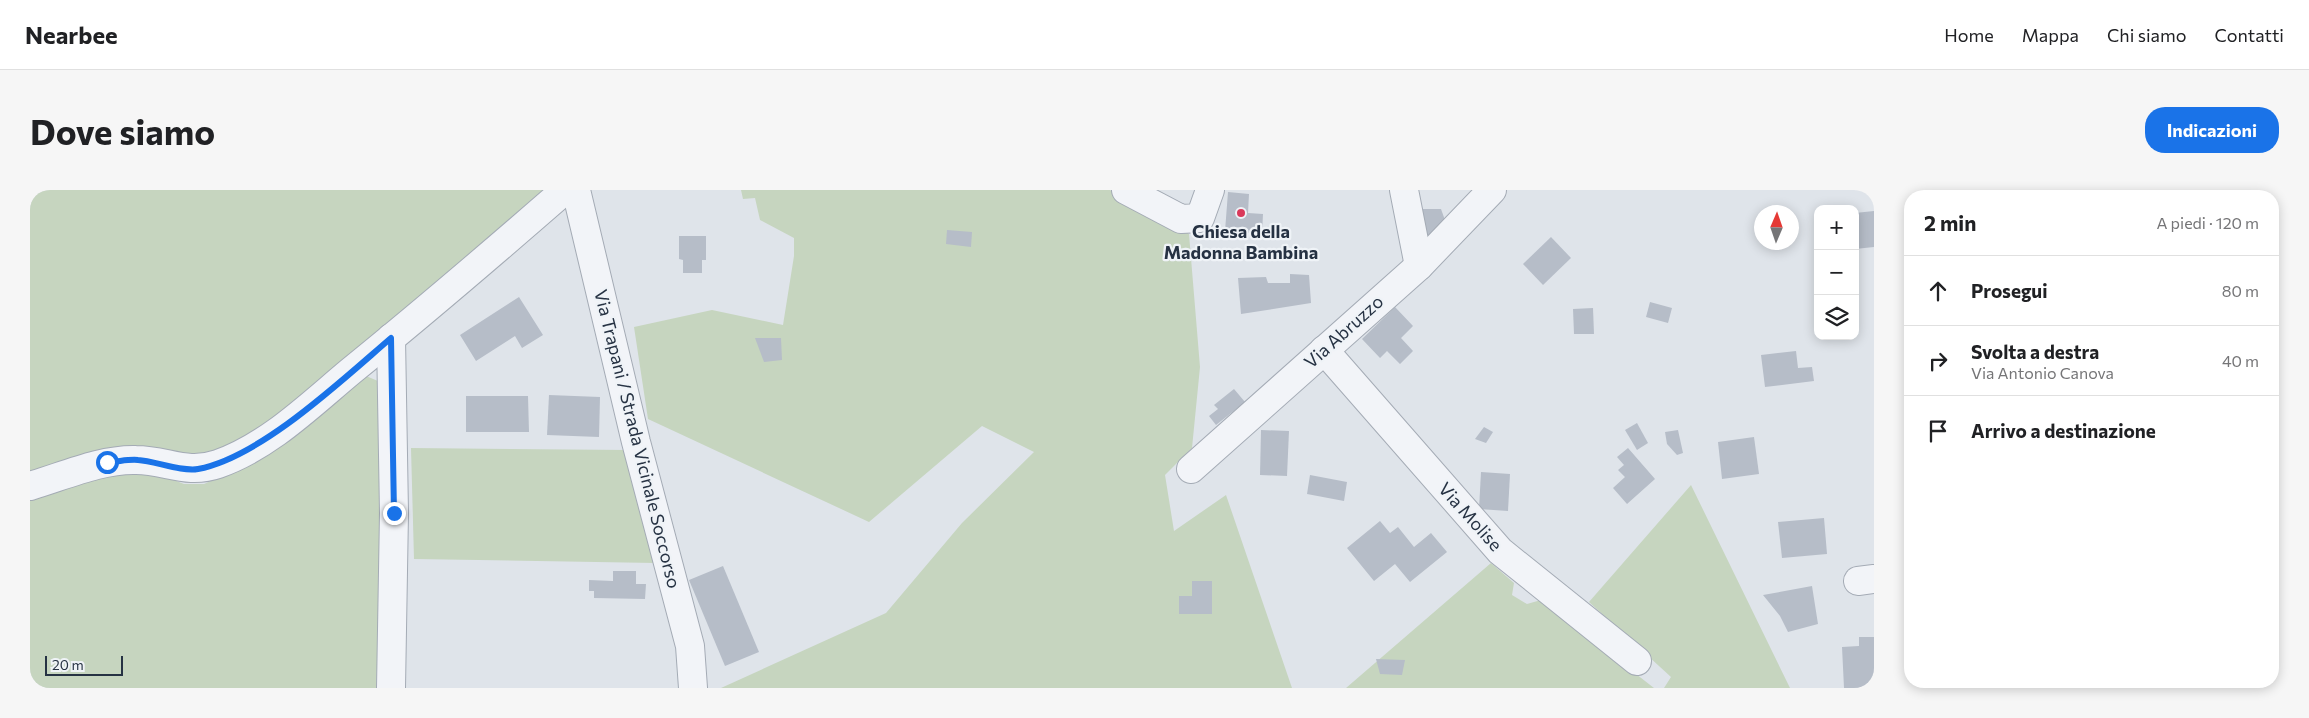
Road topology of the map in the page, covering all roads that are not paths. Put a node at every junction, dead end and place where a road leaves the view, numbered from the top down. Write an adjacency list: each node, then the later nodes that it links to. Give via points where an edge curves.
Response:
1 (565, 190): 8 (street)
2 (576, 190): 14 (street, Via Trapani / Strada Vicinale Soccorso, via 636,442 690,646)
3 (1126, 190): 4 (street, via 1181,219 1200,218)
4 (1210, 190)
5 (1404, 190): 7 (street)
6 (1492, 190): 7 (street, Via Abruzzo)
7 (1419, 266): 9 (street, Via Abruzzo)
8 (391, 338): 11 (street, via 284,427 218,464 195,470 137,460 107,462); 13 (street, via 394,513)
9 (1324, 350): 10 (street, Via Abruzzo); 12 (street, Via Molise, via 1500,551)
10 (1192, 469)
11 (30, 486)
12 (1637, 661)
13 (390, 688)
14 (693, 688)

